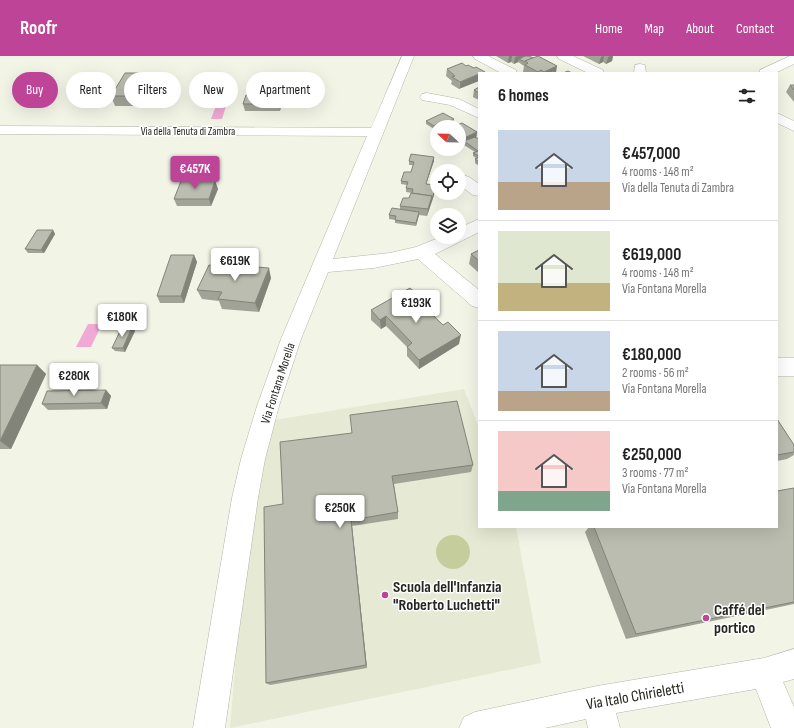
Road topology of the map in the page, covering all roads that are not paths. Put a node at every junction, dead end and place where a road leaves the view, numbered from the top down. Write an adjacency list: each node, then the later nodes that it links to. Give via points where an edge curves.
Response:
1 (408, 56): 13 (street, Via Fontana Morella)
2 (479, 56): 5 (street)
3 (563, 56): 6 (street)
4 (794, 59): 7 (street)
5 (509, 72)
6 (596, 72)
7 (766, 72)
8 (426, 97): 9 (street, via 454,102)
9 (478, 114)
10 (778, 118): 11 (street)
11 (794, 127)
12 (0, 130): 13 (street, Via della Tenuta di Zambra)
13 (377, 132): 20 (street, Via Fontana Morella)
14 (466, 182): 15 (street)
15 (478, 190)
16 (478, 225): 17 (street)
17 (466, 231)
18 (441, 244): 19 (street)
19 (422, 253): 20 (street, via 378,262); 21 (street)
20 (321, 266): 27 (street, Via Fontana Morella, via 285,354 253,459)
21 (478, 300)
22 (778, 367): 23 (street)
23 (794, 367)
24 (794, 664): 25 (street, Via Italo Chirieletti)
25 (764, 673): 26 (street, Via Italo Chirieletti); 29 (street)
26 (601, 714): 28 (street, Via Italo Chirieletti)
27 (209, 728)
28 (475, 728)
29 (787, 728)

